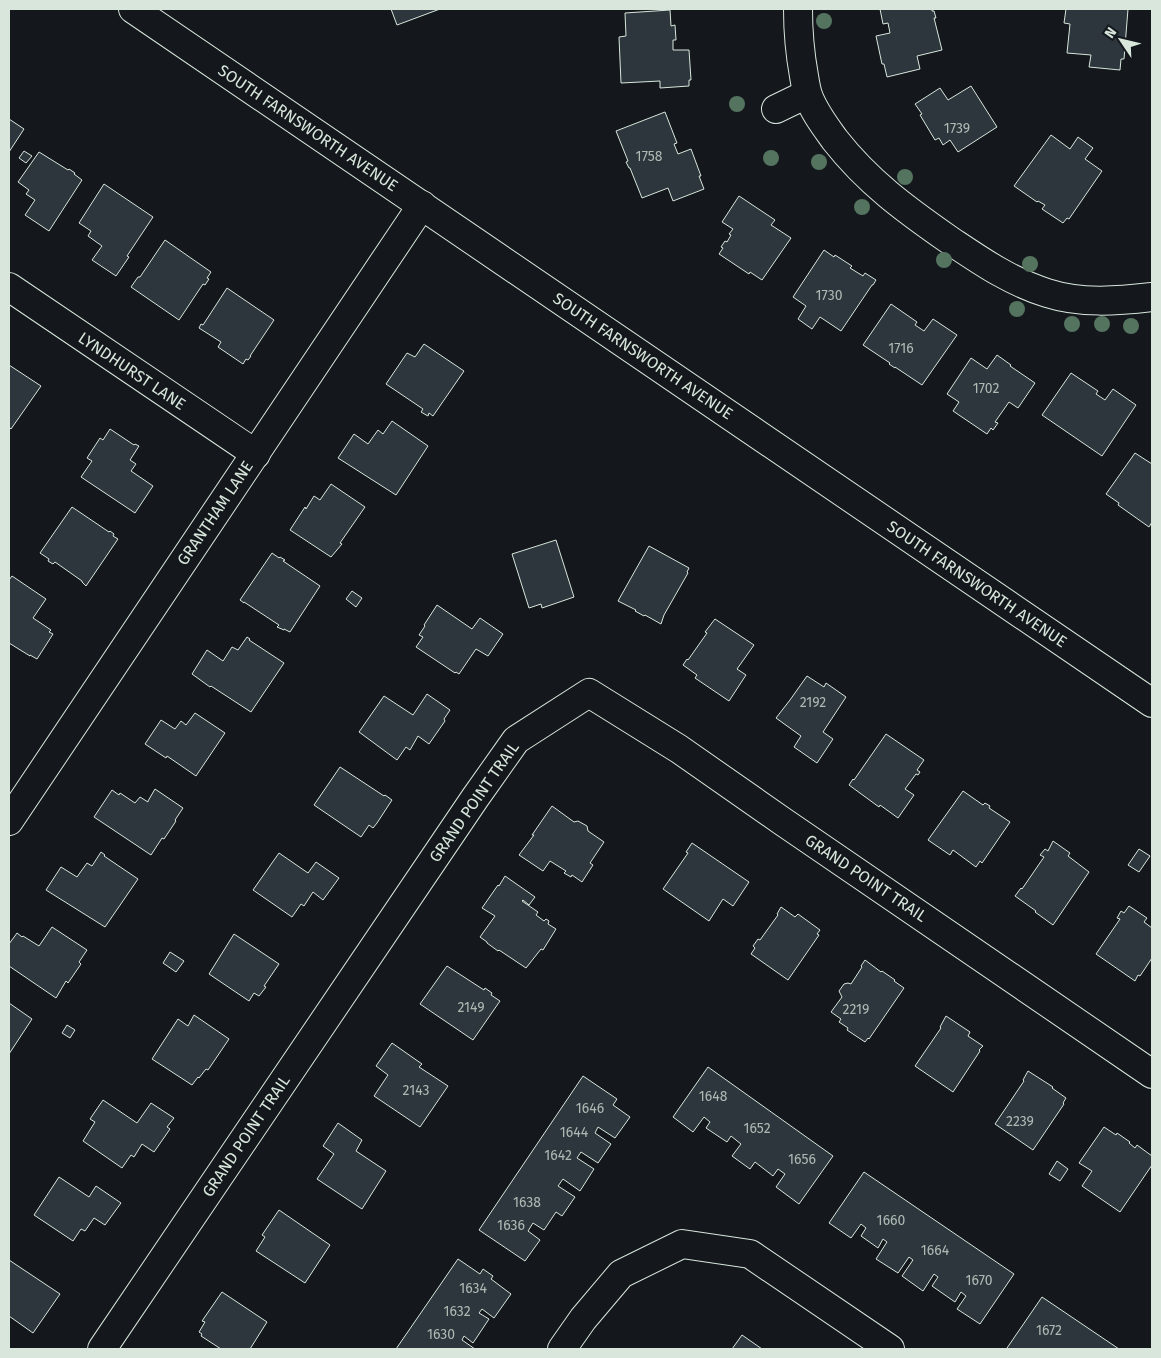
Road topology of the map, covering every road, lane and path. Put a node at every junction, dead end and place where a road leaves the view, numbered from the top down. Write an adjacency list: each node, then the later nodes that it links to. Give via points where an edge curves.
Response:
1 (133, 9): 5 (street, SOUTH FARNSWORTH AVENUE)
2 (798, 9): 3 (street, via 798,35)
3 (808, 94): 4 (street); 7 (street, via 817,114 844,152 883,192 994,270 1048,294 1075,299 1108,301)
4 (776, 109)
5 (422, 206): 8 (street, GRANTHAM LANE); 9 (street, SOUTH FARNSWORTH AVENUE)
6 (9, 287): 8 (street, LYNDHURST LANE)
7 (1152, 297)
8 (256, 454): 10 (street, GRANTHAM LANE)
9 (1152, 703)
10 (9, 821)
11 (1152, 1074): 12 (street, GRAND POINT TRAIL, via 679,750 589,693 516,740)
12 (102, 1349)
13 (562, 1349): 14 (street, via 621,1274 682,1244 750,1254)
14 (890, 1349)

